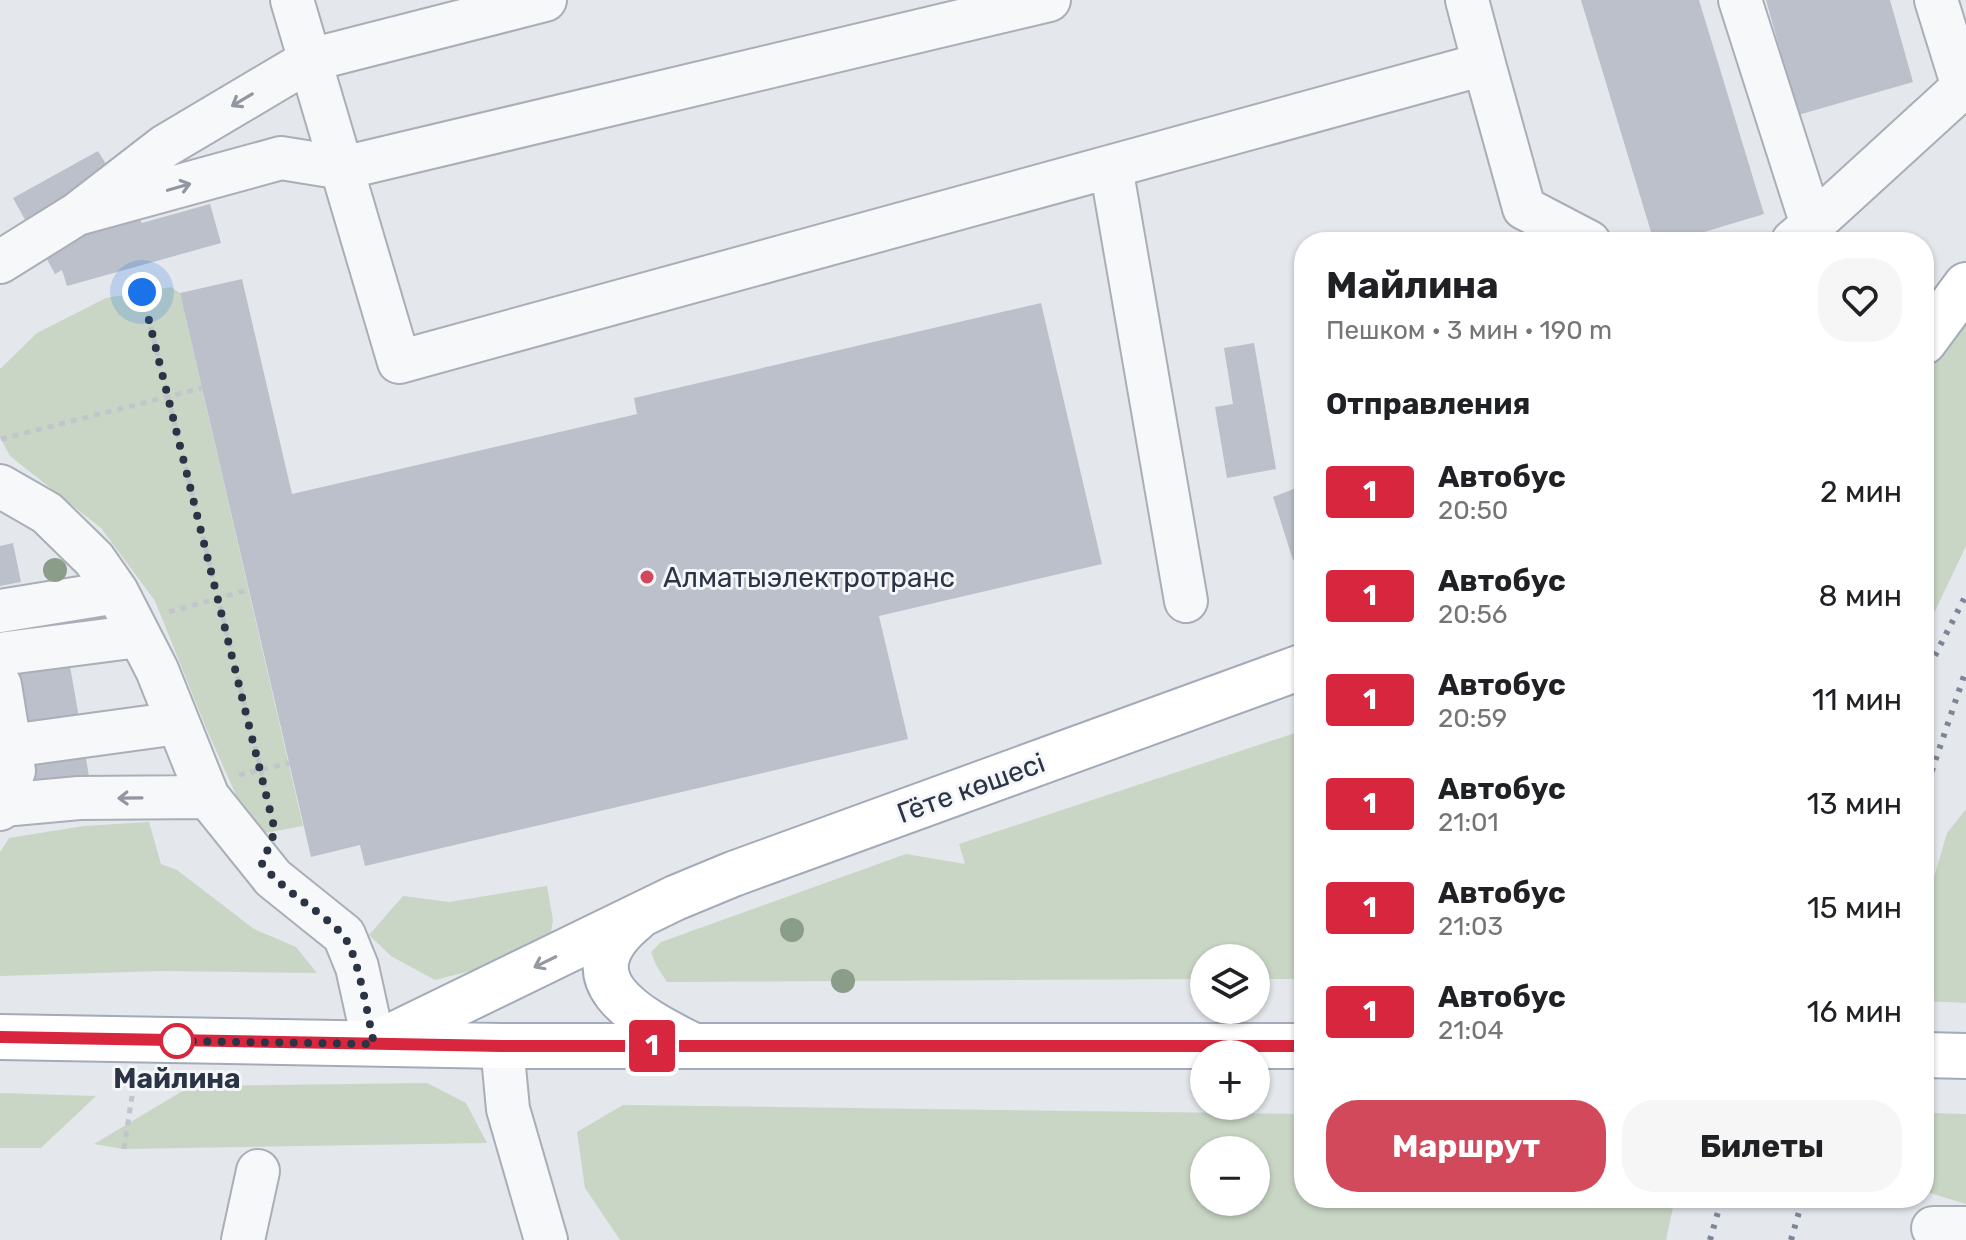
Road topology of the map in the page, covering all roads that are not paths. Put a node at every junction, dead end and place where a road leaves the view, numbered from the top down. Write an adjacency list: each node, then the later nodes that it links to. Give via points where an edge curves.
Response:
1 (292, 0): 7 (street)
2 (545, 0): 7 (street)
3 (1049, 0): 10 (street)
4 (1467, 0): 8 (street)
5 (1740, 0): 13 (street)
6 (1936, 0): 14 (street, via 1963,87)
7 (310, 60): 10 (street); 11 (street, one-way to 11, via 165,146)
8 (1484, 64): 9 (street); 12 (street, via 1524,208)
9 (1111, 167): 10 (street, via 399,362); 20 (street)
10 (343, 168): 11 (street, one-way to 10, via 281,158)
11 (77, 214): 15 (street)
12 (1570, 232)
13 (1802, 232)
14 (1803, 232)
15 (0, 262)
16 (1966, 285): 17 (main road)
17 (1934, 328)
18 (0, 486): 19 (street, via 47,513 94,559)
19 (117, 592): 21 (street); 22 (street)
20 (1186, 601)
21 (0, 611)
22 (150, 626): 23 (street); 26 (street)
23 (0, 654)
24 (1294, 670): 30 (main road, Гёте көшесі, via 733,874)
25 (0, 685): 27 (street)
26 (178, 723): 27 (street); 28 (street)
27 (10, 746): 29 (street)
28 (218, 788): 29 (street, one-way to 29); 32 (street, via 273,878 344,935 357,967)
29 (10, 806)
30 (640, 916): 32 (main road, Гёте көшесі, one-way to 32); 34 (main road, via 619,933 610,949 608,984 646,1021)
31 (0, 1037): 32 (main road)
32 (374, 1044): 33 (main road)
33 (502, 1046): 34 (main road); 40 (street, via 508,1109)
34 (692, 1046): 35 (main road)
35 (1294, 1046)
36 (1934, 1055): 37 (main road)
37 (1966, 1056)
38 (258, 1171): 39 (street)
39 (243, 1240)
40 (546, 1240)

